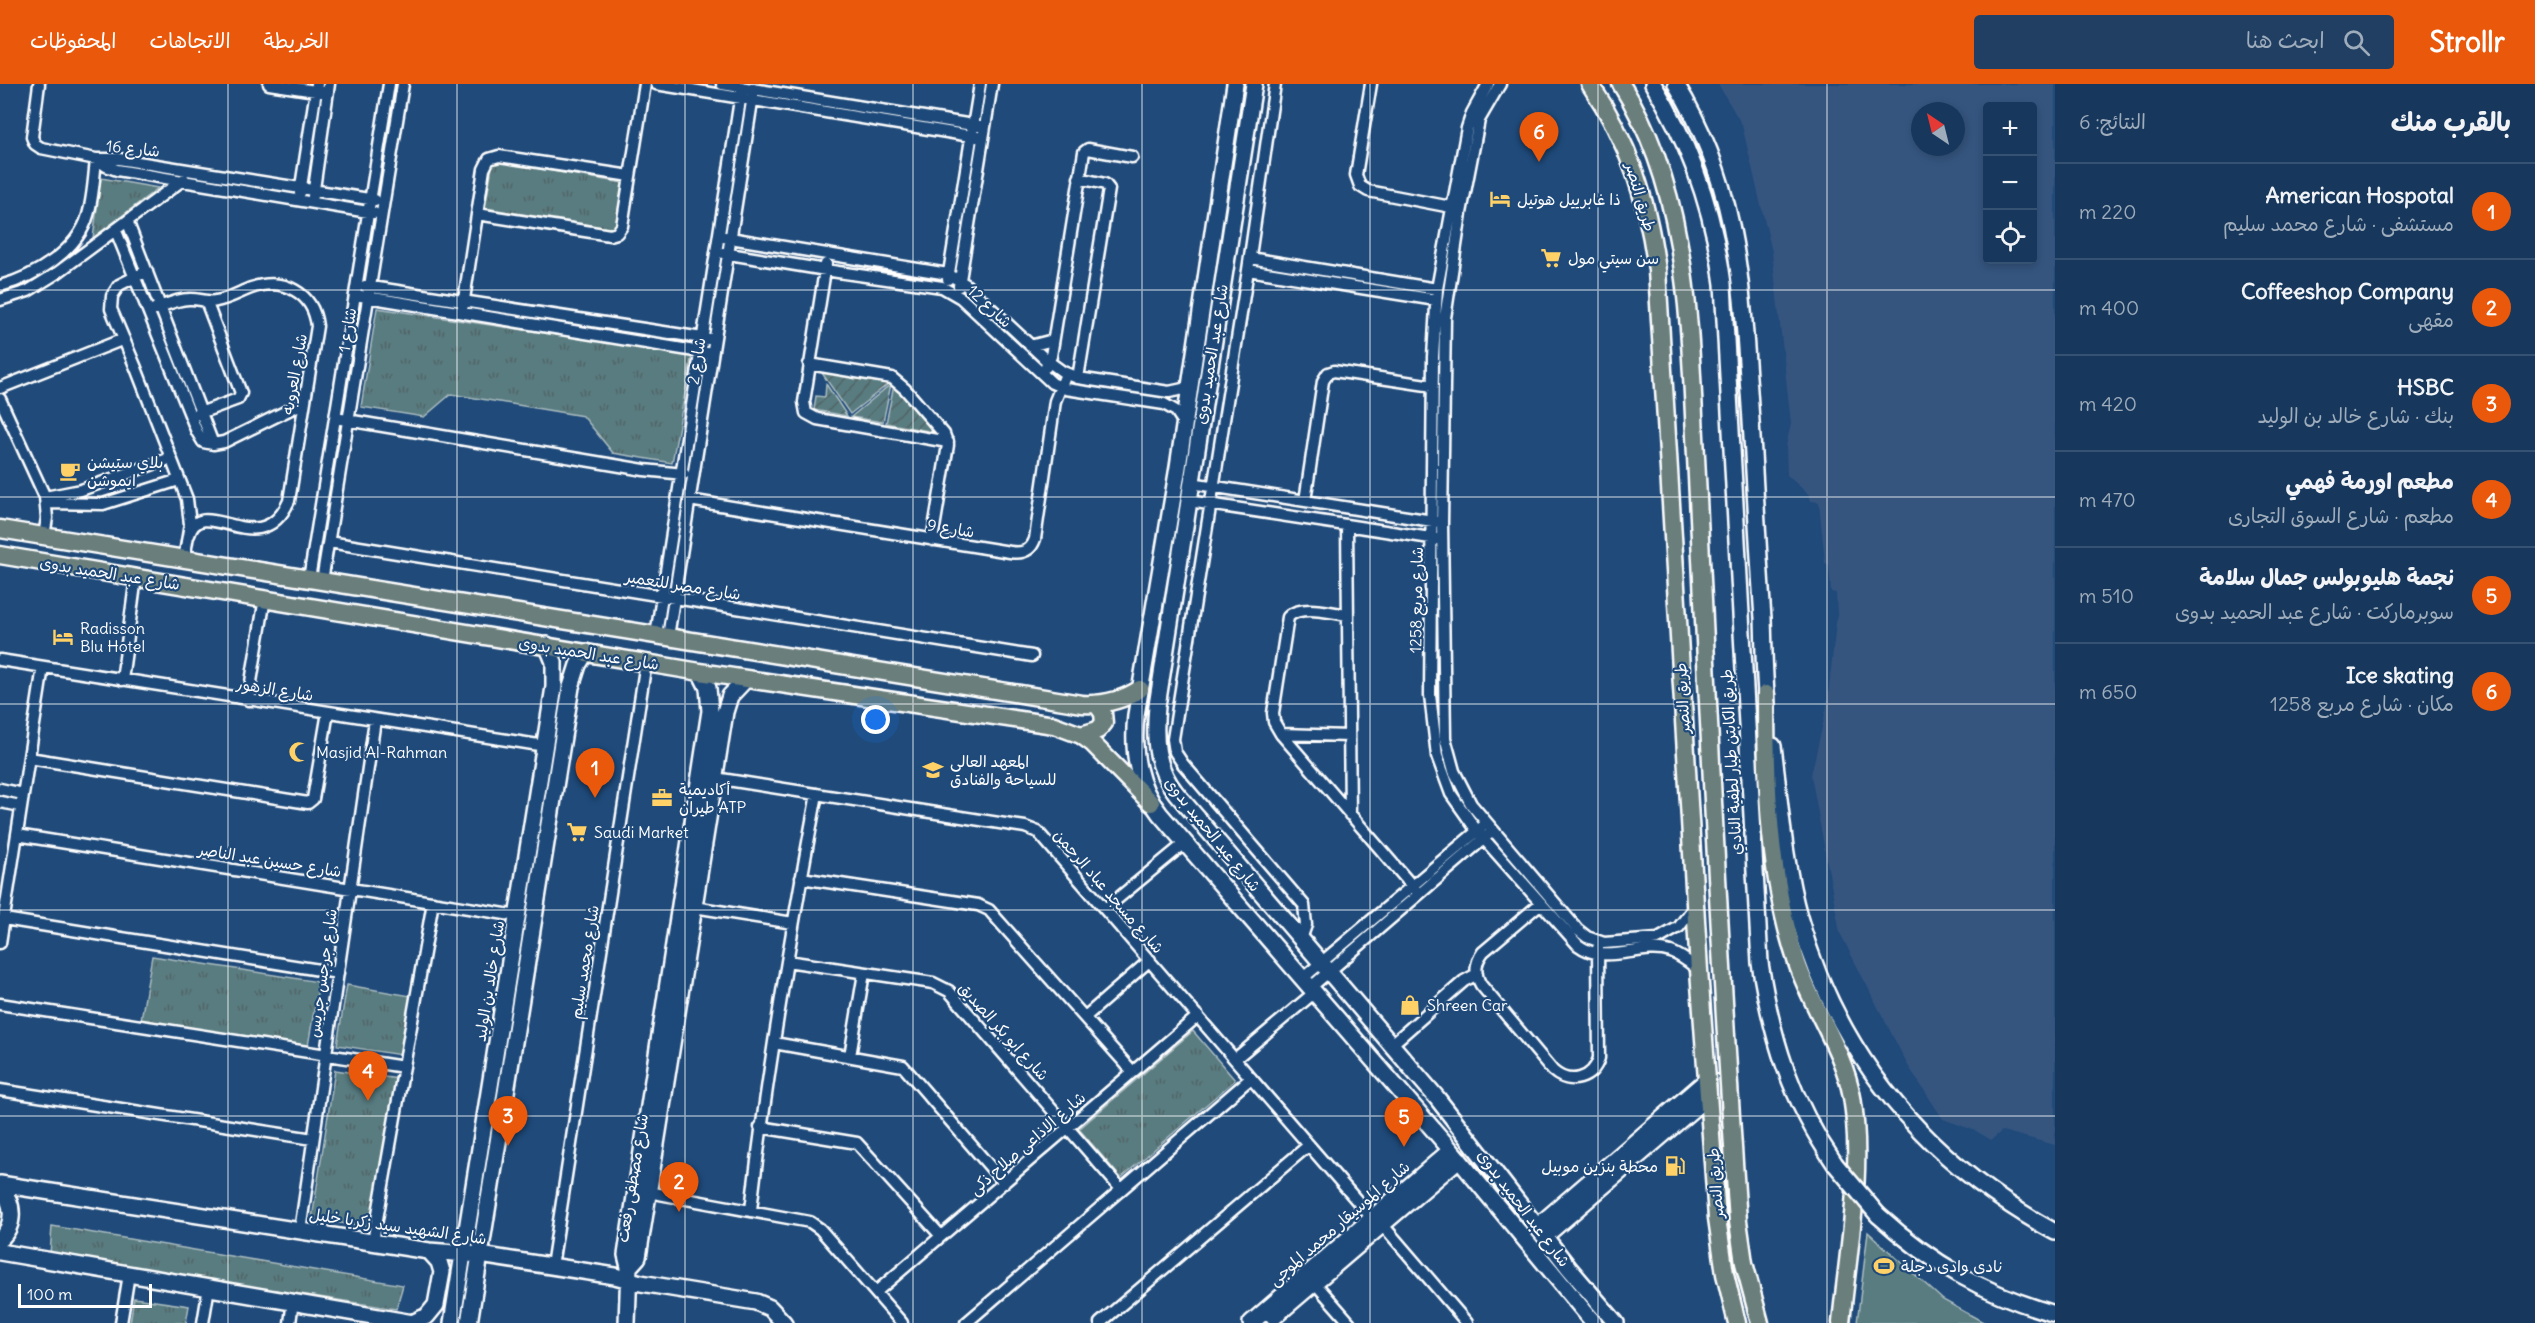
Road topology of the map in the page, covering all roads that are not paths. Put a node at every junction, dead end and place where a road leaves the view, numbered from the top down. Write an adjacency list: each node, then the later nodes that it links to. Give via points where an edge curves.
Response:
1 (39, 84): 26 (street, via 32,134 35,144)
2 (269, 84): 20 (street)
3 (389, 84): 33 (street, شارع 1)
4 (403, 84): 35 (street, شارع 1)
5 (645, 84): 28 (street)
6 (656, 84): 22 (street)
7 (722, 84): 22 (street)
8 (980, 84): 23 (street)
9 (992, 84): 24 (street)
10 (1235, 84): 80 (main road, شارع عبد الحميد بدوى)
11 (1254, 84): 95 (main road, شارع عبد الحميد بدوى)
12 (1275, 84): 49 (street)
13 (1371, 84): 37 (street, via 1356,175 1358,183 1368,191)
14 (1488, 84): 37 (street, شارع مربع 1258, via 1470,121)
15 (1500, 84): 74 (street, شارع مربع 1258, via 1479,120)
16 (1590, 84): 162 (main road, طريق النصر, via 1633,164 1644,196 1657,270)
17 (1621, 84): 241 (main road, طريق النصر, via 1652,143 1665,182 1684,273 1738,1221)
18 (1653, 84): 222 (main road, طريق الكابتن طيار لطفية النادي, bridge, via 1683,139 1701,187 1713,224 1723,284 1760,963 1777,1049 1819,1142 1878,1215 1916,1248 1969,1281)
19 (1676, 84): 131 (main road, via 1699,127 1723,188 1737,250 1755,470)
20 (316, 88): 21 (street); 31 (street)
21 (328, 89): 32 (street)
22 (747, 94): 23 (street); 43 (street, شارع 2); 44 (street, شارع 2)
23 (972, 131): 24 (street); 53 (street)
24 (984, 133): 55 (street)
25 (1132, 157): 29 (street, via 1086,149)
26 (96, 159): 27 (street, شارع 16); 30 (street, شارع 16, via 111,169); 48 (street, via 84,227)
27 (184, 169): 30 (street); 31 (street, شارع 16)
28 (630, 176): 40 (street, via 492,157 485,165); 40 (street, via 620,230 610,235)
29 (1079, 178): 70 (street); 79 (street, via 1106,184 1109,189)
30 (182, 181): 34 (street, شارع 16); 41 (street)
31 (301, 188): 32 (street, شارع 16); 34 (street)
32 (314, 190): 33 (street, شارع 16); 36 (street)
33 (371, 199): 35 (street, شارع 16); 38 (street, شارع 1)
34 (299, 200): 36 (street, شارع 16)
35 (384, 201): 39 (street, شارع 1)
36 (312, 202): 38 (street, شارع 16)
37 (1451, 207): 61 (street, شارع مربع 1258)
38 (369, 212): 39 (street, شارع 16); 58 (street, شارع 1)
39 (381, 214): 59 (street, شارع 1)
40 (477, 214): 65 (street)
41 (128, 222): 42 (street); 51 (street)
42 (116, 231): 52 (street); 54 (street)
43 (719, 236): 44 (street, شارع 12); 45 (street, شارع 2)
44 (731, 238): 46 (street, شارع 2); 47 (street, شارع 12)
45 (717, 252): 46 (street, شارع 12); 67 (street, شارع 2)
46 (728, 254): 50 (street, شارع 12); 69 (street, شارع 2)
47 (827, 255): 50 (street); 53 (street, شارع 12)
48 (50, 262): 52 (street); 56 (street)
49 (1249, 264): 61 (street); 96 (street)
50 (825, 270): 57 (street, شارع 12); 76 (street)
51 (147, 271): 54 (street); 64 (street)
52 (57, 273): 62 (street, via 28,291)
53 (948, 274): 55 (street, شارع 12); 57 (street)
54 (135, 276): 66 (street); 68 (street, via 119,285 111,303)
55 (960, 280): 60 (street); 71 (street, شارع 12)
56 (0, 286)
57 (946, 288): 60 (street, شارع 12)
58 (356, 290): 59 (street); 87 (street, شارع 1)
59 (369, 292): 65 (street); 88 (street, شارع 1)
60 (958, 295): 78 (street, شارع 12)
61 (1436, 295): 74 (street, شارع مربع 1258)
62 (0, 300)
63 (206, 301): 64 (street, شارع العروبه, via 185,299); 85 (street, شارع العروبه, via 272,285 291,288 308,299 317,326); 86 (street, via 241,393 238,399)
64 (160, 307): 66 (street, شارع العروبه); 86 (street)
65 (463, 307): 67 (street); 72 (street)
66 (149, 311): 86 (street)
67 (703, 338): 69 (street); 72 (street, شارع 2)
68 (124, 339): 83 (street); 91 (street)
69 (715, 340): 73 (street, شارع 2)
70 (1053, 340): 71 (street); 75 (street)
71 (1030, 346): 75 (street, شارع 12)
72 (701, 352): 73 (street); 92 (street, شارع 2)
73 (712, 354): 93 (street, شارع 2)
74 (1438, 357): 81 (street, شارع مربع 1258); 102 (street, شارع مربع 1258)
75 (1048, 363): 77 (street, شارع 12); 78 (street)
76 (809, 364): 90 (street, via 892,378); 90 (street, via 803,405 810,417)
77 (1066, 374): 79 (street, شارع 12); 82 (street, شارع 9)
78 (1041, 375): 82 (street, شارع 12)
79 (1078, 378): 80 (street, شارع 12, via 1169,392)
80 (1190, 384): 89 (main road, شارع عبد الحميد بدوى)
81 (1433, 386): 100 (street, via 1334,370 1328,373 1323,381); 102 (street, شارع مربع 1258)
82 (1059, 387): 89 (street, شارع 12, via 1164,404 1176,411); 108 (street, شارع 9, via 1031,547 1014,553)
83 (0, 388)
84 (0, 399): 97 (street)
85 (303, 403): 86 (street, via 234,438 213,444 203,442); 105 (street, شارع العروبه, via 289,501 280,516 266,525 249,528 201,519)
86 (196, 414)
87 (335, 418): 88 (street); 113 (street, شارع 1)
88 (348, 420): 92 (street); 109 (street, شارع 1)
89 (1184, 423): 130 (main road, شارع عبد الحميد بدوى)
90 (948, 442): 108 (street)
91 (171, 458): 94 (street); 97 (street)
92 (679, 473): 93 (street); 114 (street, شارع 2)
93 (693, 475): 98 (street, شارع 2)
94 (179, 480): 97 (street, via 103,504); 105 (street, via 189,507)
95 (1191, 483): 96 (street); 99 (main road, شارع عبد الحميد بدوى)
96 (1213, 486): 100 (street); 101 (street)
97 (46, 500): 106 (street)
98 (689, 500): 108 (street, شارع 9); 116 (street, شارع 2)
99 (1189, 501): 101 (street); 168 (main road, شارع عبد الحميد بدوى, via 1157,706 1158,759 1176,793)
100 (1305, 501): 102 (street)
101 (1210, 504): 103 (street); 168 (street, via 1174,746 1183,764 1304,905 1306,925)
102 (1437, 522): 107 (street, شارع مربع 1258)
103 (1347, 526): 107 (street); 117 (street)
104 (0, 530): 106 (main road, شارع عبد الحميد بدوى)
105 (189, 535): 111 (street)
106 (44, 537): 111 (main road, شارع عبد الحميد بدوى)
107 (1437, 539): 132 (street, شارع مربع 1258); 133 (street, شارع مربع 1258)
108 (932, 540)
109 (329, 542): 113 (street, شارع 1); 114 (street, شارع مصر للتعمير)
110 (0, 555): 112 (main road, شارع عبد الحميد بدوى)
111 (184, 559): 113 (main road, شارع عبد الحميد بدوى)
112 (136, 577): 115 (main road, شارع عبد الحميد بدوى); 129 (street)
113 (315, 580): 118 (main road, شارع عبد الحميد بدوى)
114 (662, 597): 116 (street, شارع مصر للتعمير); 118 (street, شارع 2)
115 (265, 598): 119 (main road, شارع عبد الحميد بدوى); 134 (street)
116 (674, 599): 118 (street, شارع 2); 121 (street, شارع مصر للتعمير)
117 (1348, 615): 140 (street, via 1303,610 1288,616 1273,713 1275,727); 142 (street)
118 (662, 636): 137 (main road, شارع عبد الحميد بدوى)
119 (547, 645): 120 (main road, شارع عبد الحميد بدوى); 125 (main road, شارع خالد بن الوليد)
120 (586, 652): 123 (main road, شارع عبد الحميد بدوى); 126 (main road)
121 (1032, 656)
122 (0, 660): 124 (street, شارع الزهور)
123 (646, 662): 127 (main road, شارع عبد الحميد بدوى); 215 (street, شارع محمد سليم)
124 (43, 667): 129 (street, شارع الزهور); 144 (street)
125 (555, 670): 126 (main road); 143 (main road, شارع خالد بن الوليد)
126 (575, 672): 214 (main road)
127 (699, 672): 128 (main road, شارع عبد الحميد بدوى); 135 (main road, شارع مصطفى رفعت)
128 (746, 679): 136 (main road, شارع مصطفى رفعت); 141 (main road, شارع عبد الحميد بدوى, via 1040,722)
129 (122, 680): 134 (street, شارع الزهور)
130 (1140, 689): 137 (main road, شارع عبد الحميد بدوى); 150 (main road, شارع عبد الحميد بدوى, via 1134,729 1135,756)
131 (1766, 694): 207 (main road, via 1799,916 1821,978 1850,1038 1899,1109 1947,1159 1985,1190); 242 (main road, via 1766,765 1779,895 1804,982 1846,1073 1855,1116 1856,1163)
132 (1430, 695): 133 (street); 155 (street, شارع مربع 1258, via 1442,774)
133 (1443, 695): 153 (street, شارع مربع 1258, via 1450,760 1464,792)
134 (248, 700): 138 (street, شارع الزهور)
135 (711, 703): 136 (main road, via 717,699); 217 (main road, شارع مصطفى رفعت, via 626,1255)
136 (727, 704): 145 (main road, شارع مصطفى رفعت)
137 (1097, 705): 141 (main road, via 1104,723 1098,730)
138 (328, 712): 139 (street, شارع الزهور); 144 (street, via 313,799 308,803)
139 (375, 720): 143 (street, شارع الزهور); 158 (street, شارع جرجس جريس)
140 (1281, 734): 142 (street); 152 (street)
141 (1081, 735): 150 (main road, شارع عبد الحميد بدوى)
142 (1349, 736): 152 (street)
143 (545, 746): 165 (main road, شارع خالد بن الوليد)
144 (29, 758): 147 (street)
145 (714, 777): 148 (street, شارع مسجد عباد الرحمن); 163 (main road, شارع مصطفى رفعت)
146 (0, 789): 147 (street)
147 (23, 794): 151 (street)
148 (817, 794): 157 (street); 164 (street, شارع مسجد عباد الرحمن, via 1029,828 1042,836)
149 (0, 802): 151 (street)
150 (1152, 803): 156 (main road, شارع عبد الحميد بدوى)
151 (21, 806): 154 (street)
152 (1350, 815): 159 (street)
153 (1490, 827): 155 (street); 169 (street, شارع مربع 1258, via 1578,930)
154 (17, 835): 158 (street, شارع حسين عبد الناصر); 166 (street)
155 (1480, 835): 159 (street); 161 (street, شارع مربع 1258)
156 (1185, 843): 164 (street); 180 (main road, شارع عبد الحميد بدوى)
157 (801, 878): 167 (street); 183 (street, via 984,907 998,917)
158 (350, 888): 160 (street, شارع حسين عبد الناصر); 177 (street, شارع جرجس جريس)
159 (1415, 890): 175 (street)
160 (433, 902): 165 (street, شارع حسين عبد الناصر); 189 (street)
161 (1541, 903): 172 (street, شارع مربع 1258, via 1578,945); 179 (street, via 1483,952)
162 (1695, 906): 171 (street); 176 (main road, طريق النصر)
163 (694, 908): 167 (street); 202 (main road, شارع مصطفى رفعت)
164 (1105, 909): 173 (street, شارع مسجد عباد الرحمن)
165 (518, 916): 213 (main road, شارع خالد بن الوليد)
166 (4, 919): 170 (street); 177 (street)
167 (793, 923): 174 (street)
168 (1301, 939): 175 (main road, شارع عبد الحميد بدوى)
169 (1598, 942): 171 (street); 172 (street)
170 (0, 943)
171 (1659, 945): 172 (street); 176 (street)
172 (1599, 954): 179 (street, via 1599,1058 1591,1072 1577,1079 1562,1077 1554,1071 1481,985)
173 (1149, 960): 182 (street, شارع مسجد عباد الرحمن); 183 (street)
174 (787, 961): 178 (street, شارع ابو بكر الصديق); 184 (street)
175 (1325, 967): 180 (street); 185 (main road, شارع عبد الحميد بدوى)
176 (1699, 970): 192 (main road, طريق النصر)
177 (338, 973): 186 (street, شارع جرجس جريس)
178 (864, 973): 187 (street); 195 (street, شارع ابو بكر الصديق, via 933,984 949,991)
179 (1477, 974): 185 (street)
180 (1309, 986): 188 (street); 198 (main road, شارع عبد الحميد بدوى)
181 (0, 1004): 186 (street)
182 (1198, 1016): 188 (street, شارع مسجد عباد الرحمن); 190 (street, شارع الاذاعى صلاح ذكى)
183 (1085, 1017): 190 (street)
184 (774, 1043): 187 (street); 194 (street)
185 (1392, 1045): 206 (main road, شارع عبد الحميد بدوى)
186 (326, 1055): 189 (street); 196 (street, شارع جرجس جريس)
187 (850, 1056): 199 (street, via 906,1068)
188 (1235, 1059): 191 (street, شارع مسجد عباد الرحمن)
189 (404, 1067): 210 (street)
190 (1133, 1072): 195 (street, شارع الاذاعى صلاح ذكى)
191 (1251, 1078): 197 (street, شارع مسجد عباد الرحمن); 201 (street)
192 (1707, 1088): 206 (main road); 240 (main road, طريق النصر, via 1718,1226)
193 (0, 1090): 196 (street)
194 (760, 1127): 203 (street); 208 (street, via 857,1143)
195 (1068, 1128): 199 (street, شارع الاذاعى صلاح ذكى); 201 (street, شارع ابو بكر الصديق)
196 (313, 1139): 205 (street, شارع جرجس جريس)
197 (1309, 1145): 204 (street, شارع مسجد عباد الرحمن); 233 (street)
198 (1455, 1155): 204 (main road, شارع الموسيقار محمد الموجى); 238 (main road, شارع عبد الحميد بدوى)
199 (1004, 1183): 208 (street, شارع الاذاعى صلاح ذكى)
200 (0, 1186): 205 (main road, شارع الشهيد سيد زكريا خليل); 209 (main road, via 12,1215)
201 (1121, 1189): 232 (street)
202 (648, 1192): 203 (street); 217 (main road, شارع مصطفى رفعت, via 638,1257)
203 (750, 1210): 220 (street, via 814,1224)
204 (1377, 1222): 218 (main road, شارع الموسيقار محمد الموجى); 237 (street, شارع مسجد عباد الرحمن)
205 (300, 1231): 210 (main road, شارع الشهيد سيد زكريا خليل)
206 (1541, 1231): 239 (main road, شارع عبد الحميد بدوى)
207 (2055, 1232)
208 (941, 1236): 220 (street, شارع الاذاعى صلاح ذكى)
209 (0, 1239)
210 (373, 1242): 211 (main road, شارع الشهيد سيد زكريا خليل)
211 (429, 1251): 213 (main road, شارع الشهيد سيد زكريا خليل); 226 (main road, via 442,1272 438,1296 431,1313)
212 (0, 1252): 216 (main road)
213 (463, 1254): 214 (main road, شارع الشهيد سيد زكريا خليل); 227 (main road, شارع خالد بن الوليد)
214 (480, 1255): 215 (main road, شارع الشهيد سيد زكريا خليل); 228 (main road)
215 (552, 1266): 217 (main road, شارع الشهيد سيد زكريا خليل)
216 (129, 1274): 219 (main road); 223 (street)
217 (629, 1274): 229 (main road); 230 (main road, شارع الشهيد سيد زكريا خليل, via 756,1302 770,1308)
218 (1311, 1278): 234 (main road, شارع الموسيقار محمد الموجى); 235 (main road, شارع الموسيقار محمد الموجى); 236 (street)
219 (209, 1287): 221 (main road); 224 (street)
220 (876, 1292): 231 (street)
221 (293, 1301): 225 (street); 226 (main road)
222 (2055, 1314)
223 (121, 1323)
224 (203, 1323)
225 (290, 1323)
226 (413, 1323)
227 (452, 1323)
228 (470, 1323)
229 (627, 1323)
230 (784, 1323)
231 (902, 1323)
232 (966, 1323)
233 (1100, 1323)
234 (1251, 1323)
235 (1267, 1323)
236 (1350, 1323)
237 (1467, 1323)
238 (1594, 1323)
239 (1616, 1323)
240 (1737, 1323)
241 (1760, 1323)
242 (1841, 1323)

